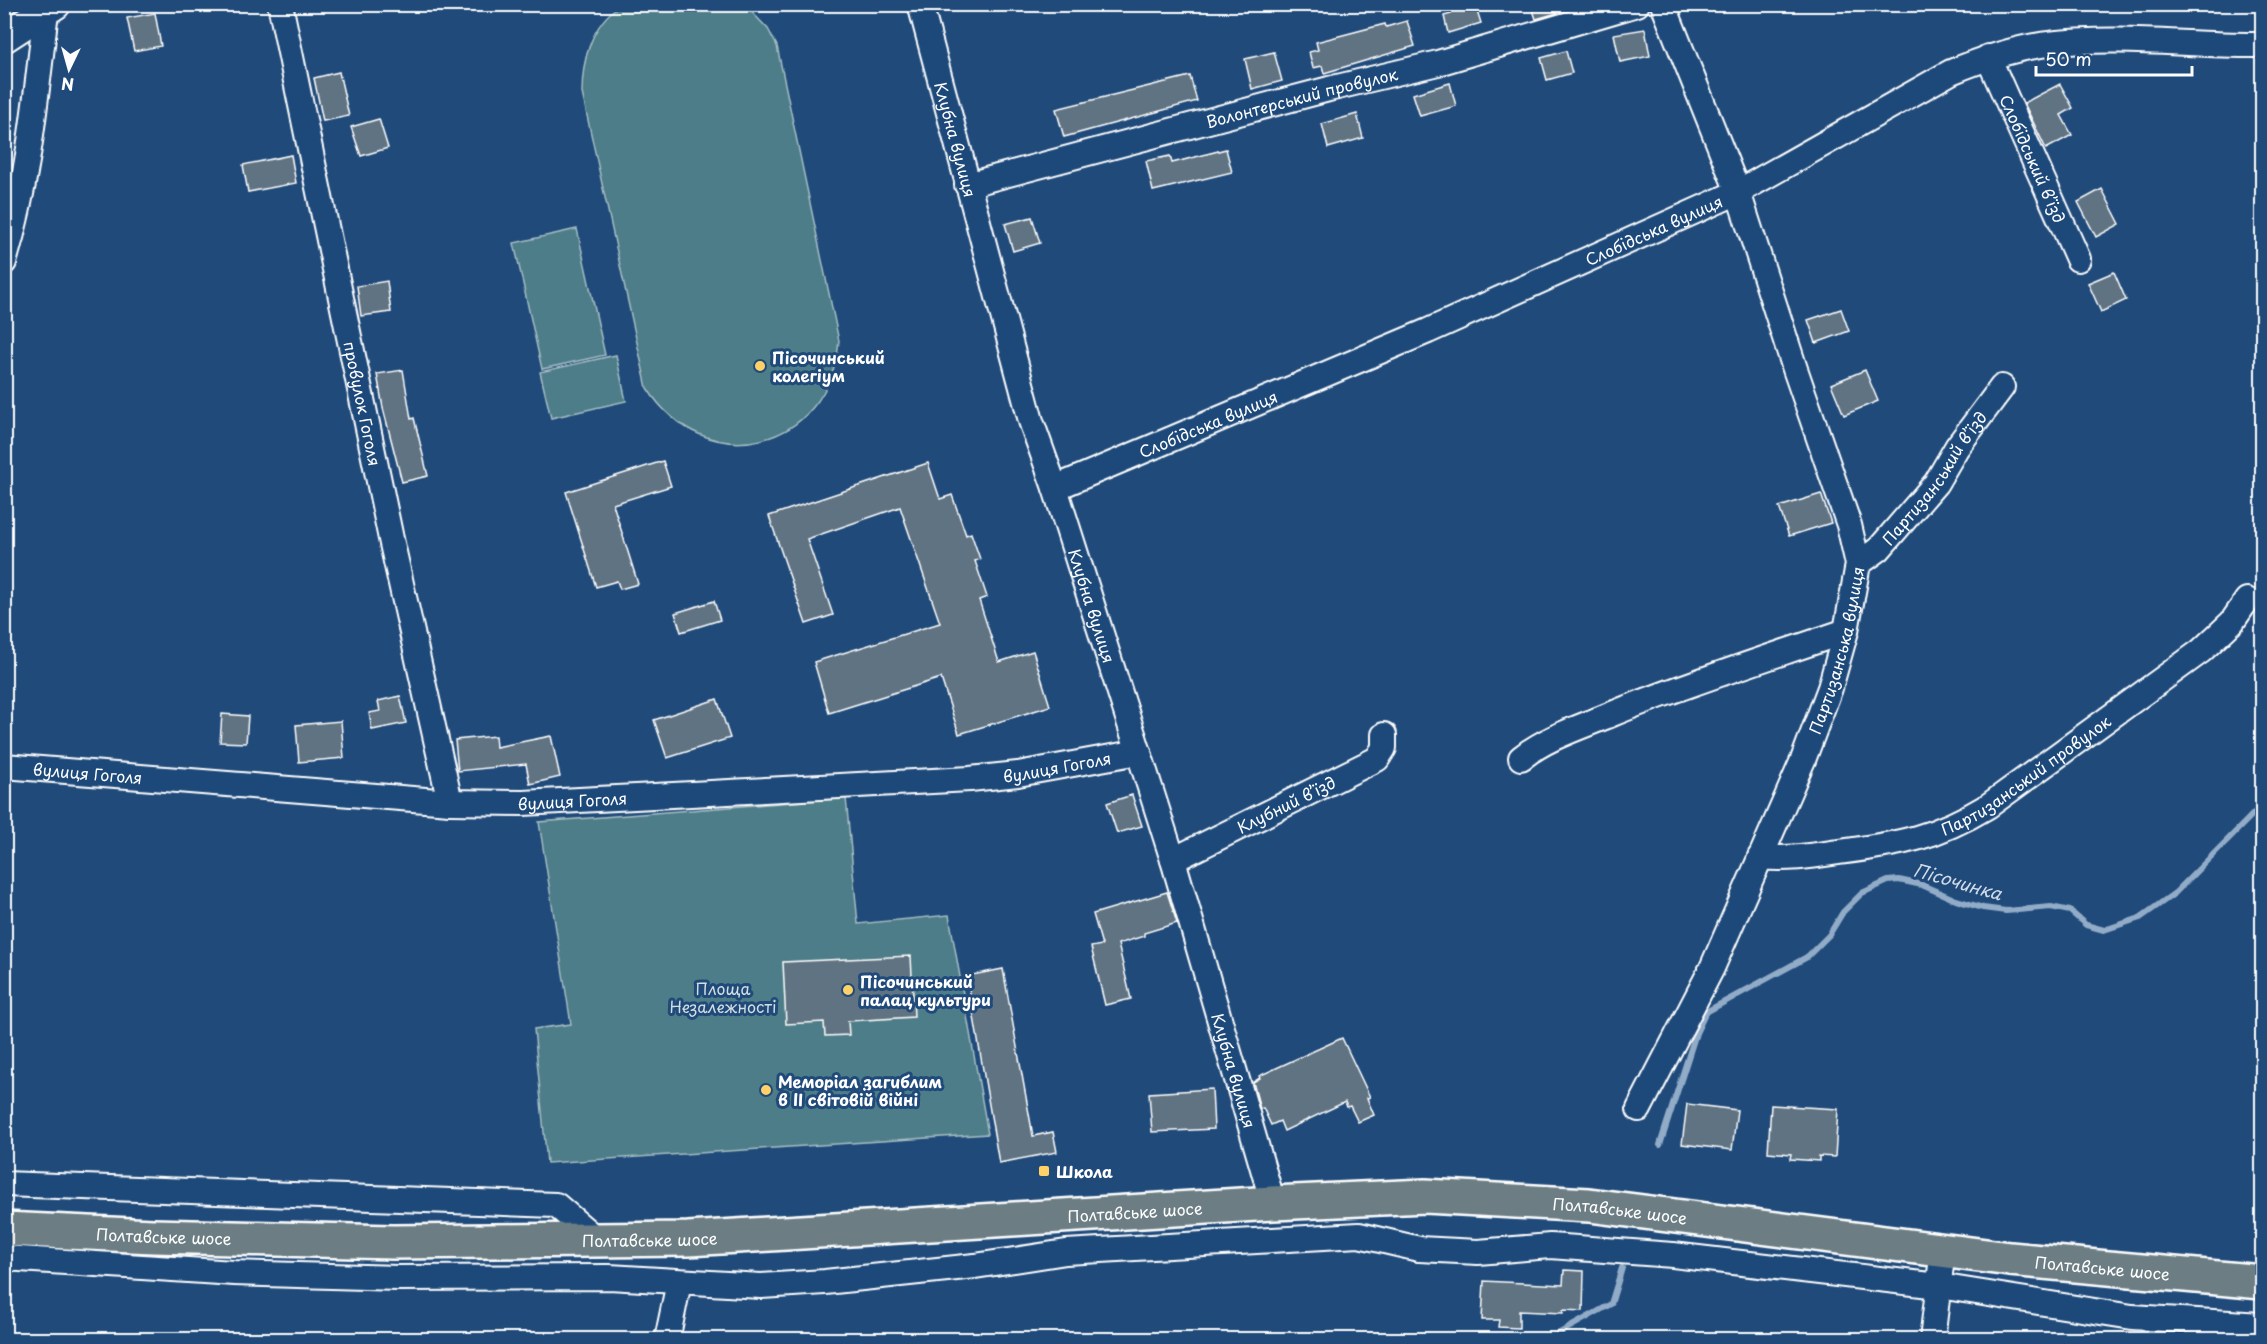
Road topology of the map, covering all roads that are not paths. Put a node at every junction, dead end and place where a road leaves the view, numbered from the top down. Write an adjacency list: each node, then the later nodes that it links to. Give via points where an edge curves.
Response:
1 (280, 4): 22 (street, провулок Гоголя)
2 (920, 4): 9 (street, Клубна вулиця)
3 (1637, 4): 9 (street, Волонтерський провулок, via 1438,63)
4 (1663, 4): 10 (street, Партизанська вулиця)
5 (50, 8): 6 (street); 12 (street, via 27,160)
6 (4, 37)
7 (2262, 45): 8 (street, Слобідська вулиця, via 2056,43)
8 (1988, 57): 10 (street, Слобідська вулиця, via 1951,72); 11 (street, Слобідський в’їзд)
9 (967, 185): 14 (street, Клубна вулиця, via 1031,421)
10 (1738, 192): 14 (street, Слобідська вулиця, via 1428,331); 15 (street, Партизанська вулиця, via 1849,525)
11 (2078, 259)
12 (4, 262)
13 (2002, 387): 15 (street, Партизанський в’їзд, via 1957,447 1936,483 1879,549)
14 (1055, 488): 19 (street, Клубна вулиця)
15 (1858, 564): 17 (street, Партизанська вулиця)
16 (2247, 600): 23 (street, Партизанський провулок, via 2232,622 2201,651 1960,823 1893,845 1795,858)
17 (1846, 631): 20 (street, via 1644,701 1561,735); 23 (street, Партизанська вулиця, via 1803,760)
18 (1384, 735): 24 (street, Клубний в’їзд, via 1384,748 1377,759)
19 (1139, 752): 22 (street, вулиця Гоголя, via 970,779 523,803); 24 (street, Клубна вулиця)
20 (1521, 758)
21 (4, 766): 22 (street, вулиця Гоголя)
22 (450, 802)
23 (1760, 857): 25 (street, Партизанська вулиця, via 1712,968)
24 (1173, 860): 27 (street, Клубна вулиця)
25 (1639, 1109)
26 (4, 1184): 29 (street, via 556,1205)
27 (1273, 1203): 29 (highway, Полтавське шосе, via 688,1239); 30 (highway, Полтавське шосе, via 1425,1196 1589,1205)
28 (4, 1229): 29 (highway, Полтавське шосе, via 393,1242)
29 (597, 1240)
30 (1943, 1249): 33 (highway, Полтавське шосе, via 2010,1259); 34 (street)
31 (4, 1258): 32 (street, via 234,1273 398,1278 609,1277)
32 (679, 1282): 34 (street, via 760,1286 814,1283 1066,1252 1359,1235 1419,1249 1478,1252 1550,1246 1588,1248); 36 (street)
33 (2262, 1282)
34 (1939, 1286): 35 (street, via 2132,1317); 37 (street)
35 (2262, 1325)
36 (667, 1340)
37 (1932, 1340)

